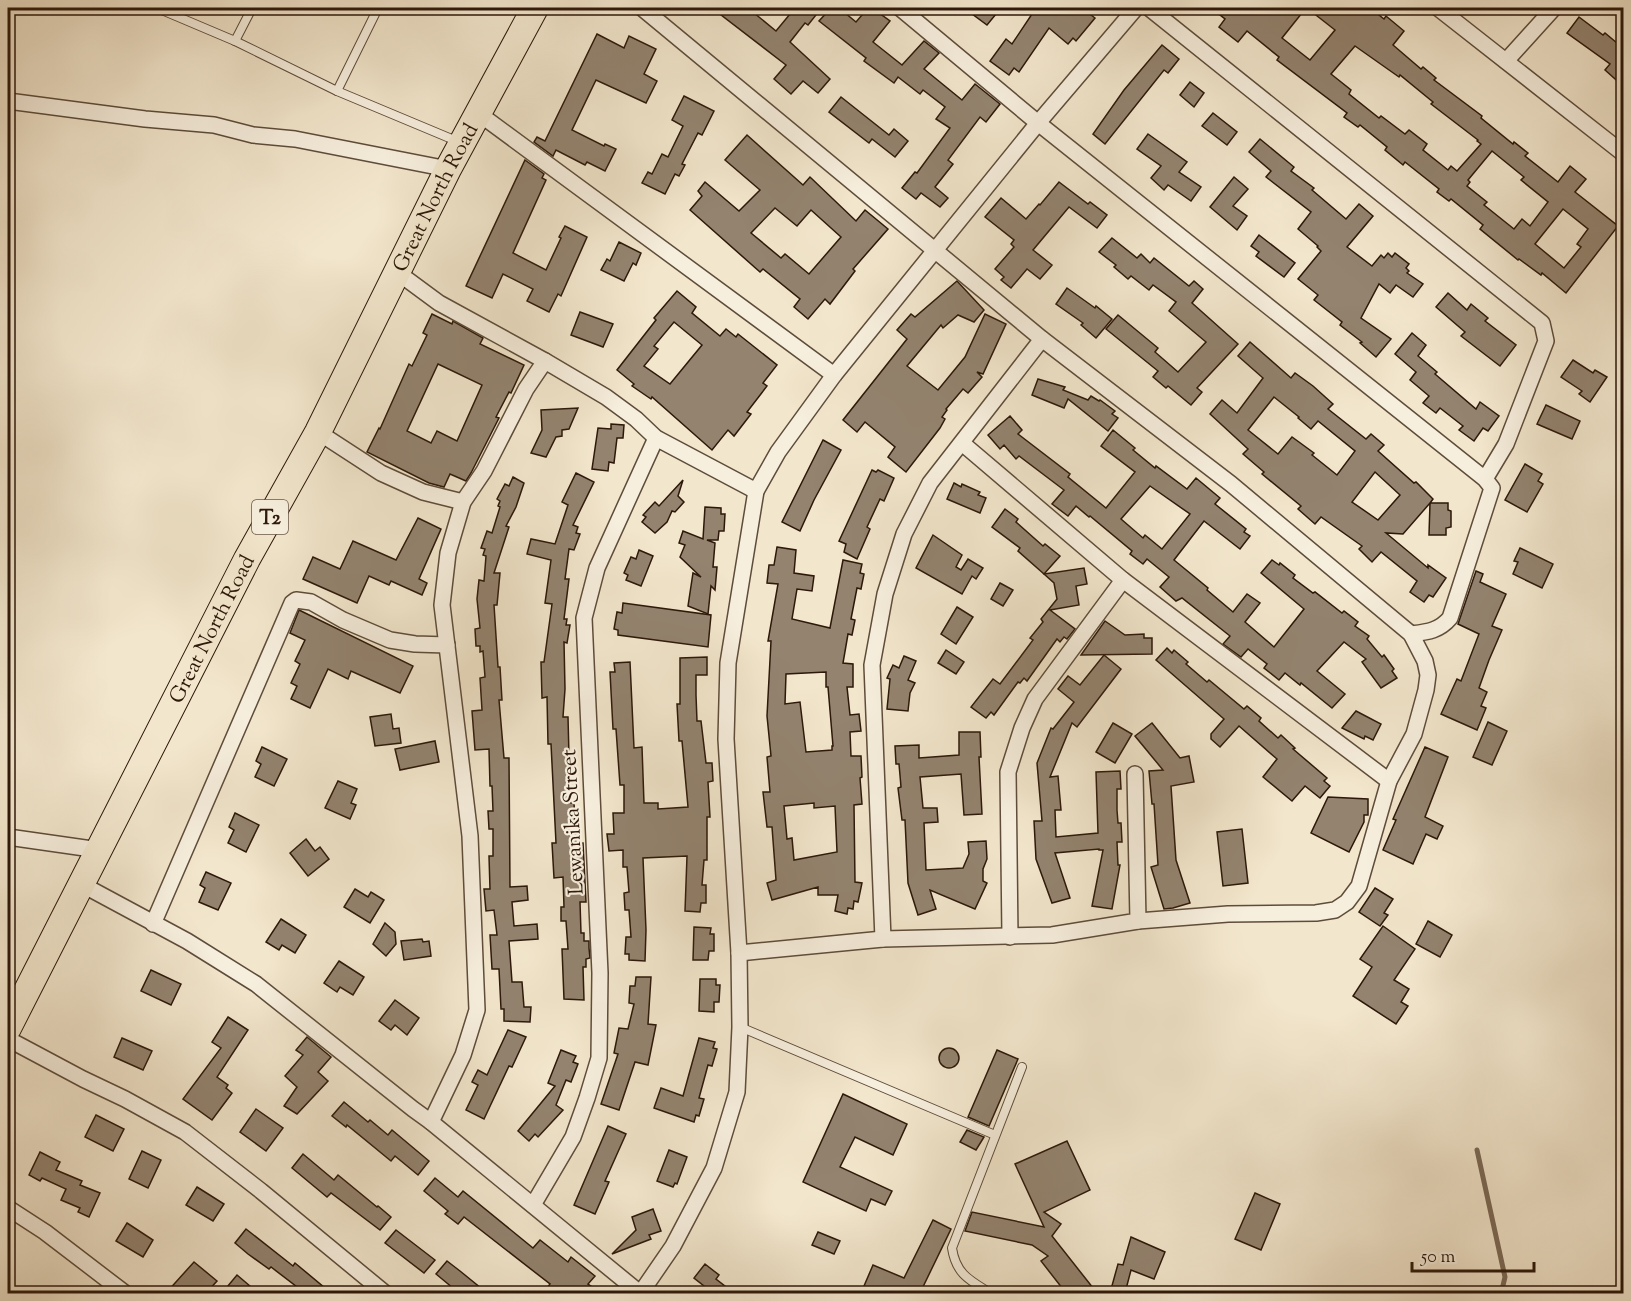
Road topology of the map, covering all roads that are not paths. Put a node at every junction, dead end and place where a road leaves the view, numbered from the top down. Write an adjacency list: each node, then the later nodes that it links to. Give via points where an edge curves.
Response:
1 (157, 8): 11 (lane)
2 (252, 8): 11 (lane)
3 (378, 8): 13 (lane)
4 (535, 8): 15 (highway, Great North Road / T2)
5 (642, 8): 20 (street)
6 (900, 8): 16 (street)
7 (1136, 8): 16 (street)
8 (1149, 8): 28 (street, via 1542,323 1546,341 1506,444)
9 (1438, 8): 12 (street)
10 (1554, 8): 12 (street)
11 (235, 41): 13 (lane)
12 (1506, 61): 18 (street)
13 (337, 91): 17 (lane)
14 (8, 101): 19 (street, via 214,125)
15 (478, 112): 17 (highway, Great North Road / T2); 24 (street)
16 (1038, 123): 20 (street); 28 (street)
17 (462, 143): 19 (highway, Great North Road / T2)
18 (1623, 154)
19 (448, 169): 21 (highway, Great North Road / T2)
20 (936, 250): 22 (street); 24 (street)
21 (397, 272): 23 (street, via 439,303); 25 (highway, Great North Road / T2)
22 (1042, 339): 27 (street); 32 (street, via 1231,484)
23 (545, 361): 26 (street, via 606,397); 30 (street)
24 (834, 375): 29 (street, via 778,452)
25 (318, 432): 30 (street, via 381,473 423,492); 37 (highway, Great North Road / T2, via 247,559)
26 (656, 438): 29 (street); 50 (street, Lewanika Street, via 597,568 584,618 600,973 599,1058 573,1137)
27 (962, 443): 31 (street); 42 (street, via 930,483 904,534 885,594 872,665)
28 (1485, 479): 32 (street, via 1492,488 1450,618 1429,632)
29 (756, 491): 43 (street, via 728,663 726,739)
30 (463, 502): 33 (street, via 448,553 442,606)
31 (1123, 580): 35 (street); 41 (street, via 1035,699 1008,772)
32 (1411, 634): 35 (street, via 1425,661 1426,690 1414,734)
33 (447, 645): 40 (street, via 390,640 311,602 292,603); 48 (street, via 470,836 477,1010 463,1055)
34 (1135, 774): 39 (street)
35 (1389, 782): 39 (street, via 1359,886 1335,910)
36 (8, 837): 37 (street)
37 (99, 850): 38 (highway, Great North Road / T2)
38 (81, 884): 40 (street); 45 (highway, Great North Road / T2)
39 (1138, 921): 41 (street, via 1052,935)
40 (153, 924): 48 (street, via 256,984)
41 (1010, 937): 42 (street)
42 (883, 939): 43 (street)
43 (739, 953): 44 (street)
44 (740, 1027): 49 (lane); 54 (street, via 737,1092 714,1168 673,1246)
45 (8, 1028)
46 (8, 1039): 53 (street, via 185,1132)
47 (1022, 1067): 49 (lane)
48 (431, 1122): 50 (street)
49 (995, 1135): 55 (lane, via 952,1248 954,1262 964,1276)
50 (534, 1205): 54 (street)
51 (8, 1208): 52 (street)
52 (126, 1293)
53 (386, 1293)
54 (640, 1293)
55 (992, 1293)

